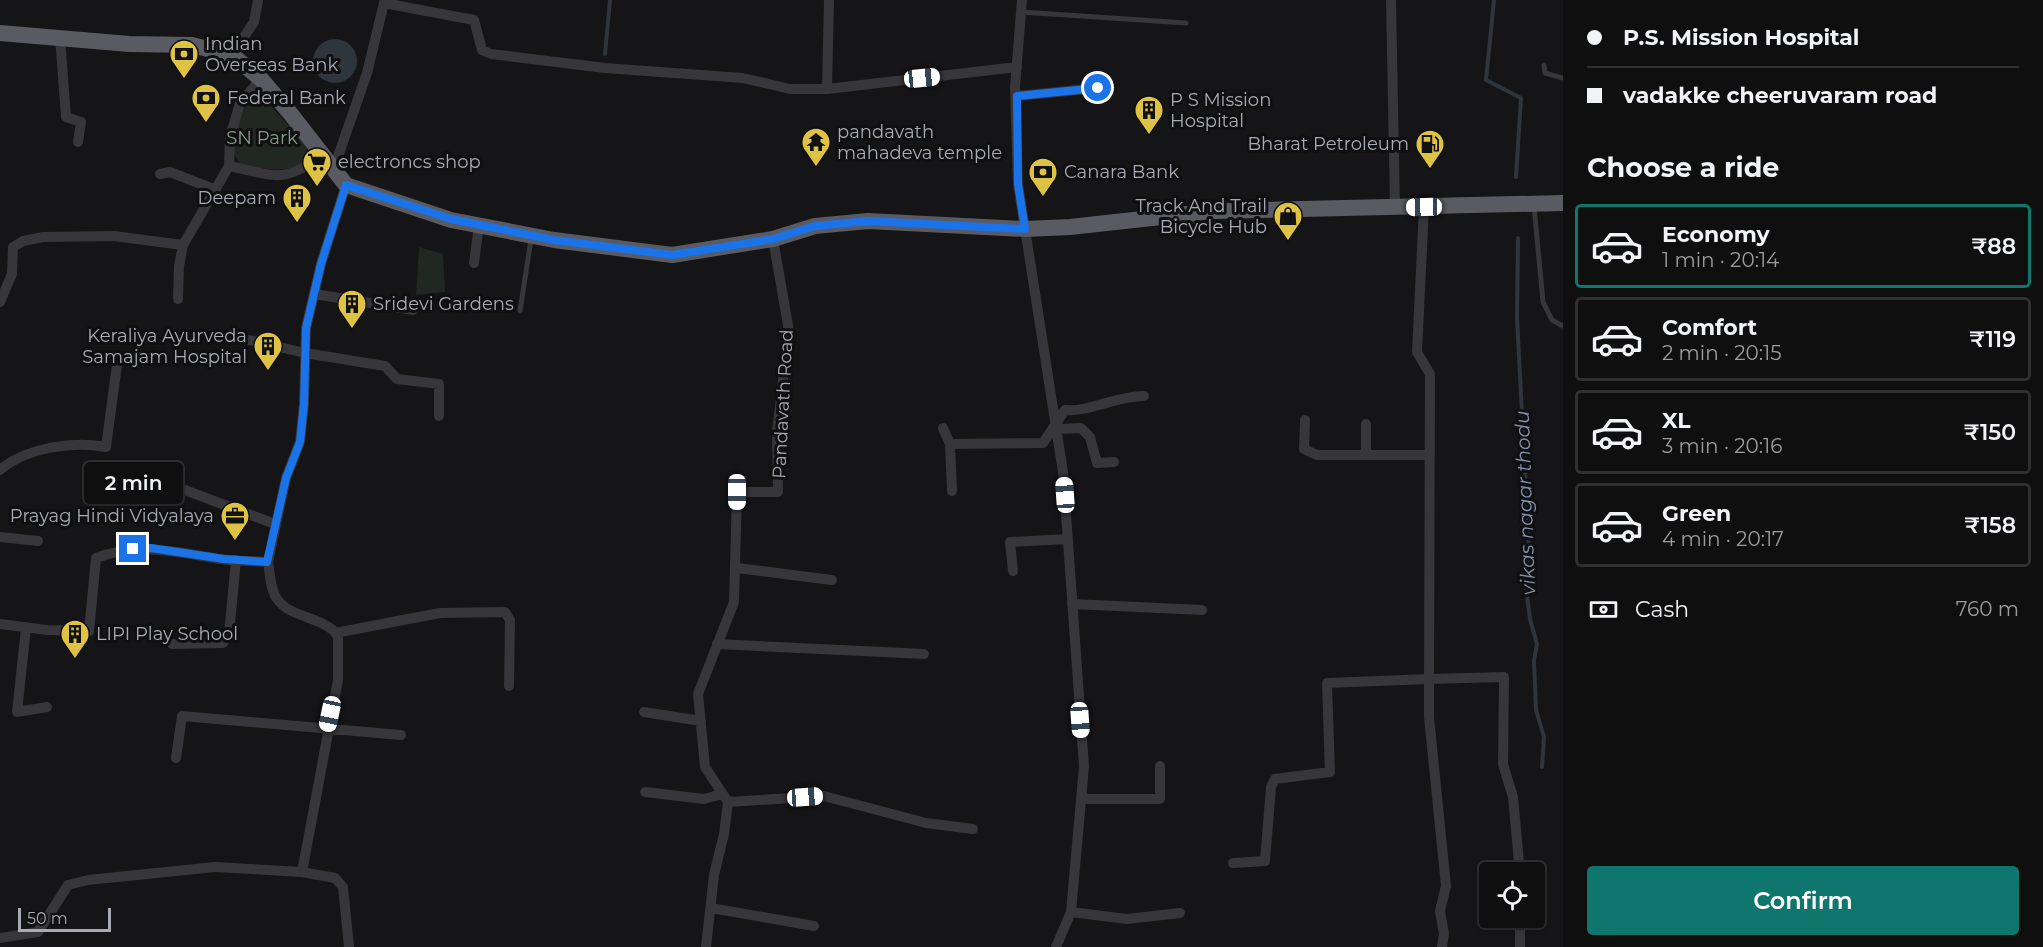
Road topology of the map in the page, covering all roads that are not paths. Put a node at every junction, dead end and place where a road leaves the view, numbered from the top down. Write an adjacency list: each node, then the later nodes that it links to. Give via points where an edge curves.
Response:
1 (258, 0): 9 (street, via 254,22)
2 (829, 0): 15 (street)
3 (1022, 0): 5 (street)
4 (1391, 0): 26 (street)
5 (1021, 12): 6 (lane); 11 (street)
6 (1186, 23)
7 (0, 33): 8 (highway)
8 (60, 37): 9 (highway, via 192,45); 17 (street, via 66,117 81,122)
9 (232, 55): 13 (highway)
10 (1544, 65): 12 (lane, via 1548,76)
11 (1017, 67): 15 (street); 16 (street)
12 (1563, 78)
13 (261, 80): 18 (highway); 19 (street, via 240,103 233,121)
14 (1098, 88): 16 (street)
15 (827, 89): 18 (street, via 789,89 743,78 605,68 491,54 482,50 474,20 384,3 367,73)
16 (1017, 96): 28 (street, via 1018,184)
17 (78, 142)
18 (329, 161): 19 (street, via 285,177); 21 (highway)
19 (229, 166): 22 (street)
20 (160, 174): 22 (street, via 170,172)
21 (346, 185): 27 (highway); 33 (street)
22 (216, 190): 31 (street)
23 (1563, 203): 24 (highway)
24 (1534, 204): 25 (highway); 38 (lane, via 1543,303 1552,320)
25 (1424, 207): 26 (highway); 50 (street, via 1417,352 1430,374)
26 (1395, 208): 28 (highway, via 1215,211)
27 (479, 225): 29 (highway); 32 (street)
28 (1025, 229): 30 (highway, via 868,221 815,226); 46 (street)
29 (531, 235): 30 (highway, via 672,255); 37 (lane)
30 (773, 239): 61 (street, Pandavath Road, via 789,331 777,431 778,492 737,492)
31 (183, 245): 34 (street); 35 (street, via 114,236 23,241 13,247 12,274)
32 (474, 263)
33 (314, 294): 36 (street); 40 (street)
34 (178, 299)
35 (0, 302)
36 (413, 310)
37 (520, 311)
38 (1563, 326)
39 (236, 337): 40 (street)
40 (305, 353): 43 (street, via 385,366 397,379 439,384); 55 (street, via 300,442)
41 (117, 365): 52 (street, via 106,447 80,443 38,452 9,462)
42 (1144, 396): 46 (street, via 1065,410)
43 (439, 416)
44 (1305, 420): 49 (street, via 1304,449 1317,455)
45 (1366, 424): 49 (street)
46 (1057, 426): 48 (street, via 1043,443); 51 (street, via 1081,428 1090,437 1097,463); 57 (street)
47 (943, 428): 48 (street)
48 (950, 444): 54 (street)
49 (1366, 455): 50 (street)
50 (1430, 455): 72 (street)
51 (1114, 462)
52 (0, 470)
53 (161, 482): 55 (street)
54 (952, 491)
55 (274, 524): 60 (street)
56 (0, 537): 58 (street)
57 (1068, 539): 62 (street, via 1010,542); 64 (street)
58 (38, 541)
59 (236, 560): 60 (street); 67 (street, via 151,548 116,550 96,558 89,631); 69 (street, via 229,634 223,643)
60 (267, 562): 68 (street, via 278,600)
61 (737, 568): 63 (street); 70 (street, Pandavath Road, via 734,602)
62 (1013, 571)
63 (832, 580)
64 (1072, 604): 65 (street); 83 (street, via 1084,766)
65 (1202, 610)
66 (0, 624): 67 (street)
67 (26, 628): 74 (street, via 17,712)
68 (335, 633): 73 (street, via 440,613 506,612 510,620); 77 (street, via 338,680)
69 (172, 644)
70 (717, 644): 71 (street); 76 (street, Pandavath Road, via 698,693)
71 (924, 654)
72 (1429, 679): 85 (street, via 1504,677 1503,764 1513,797); 86 (street, via 1327,683 1330,772 1275,779 1271,787 1265,861); 97 (street, via 1429,717 1446,886 1440,911)
73 (508, 686)
74 (47, 707)
75 (644, 712): 76 (street)
76 (701, 721): 82 (street, Pandavath Road, via 705,767)
77 (326, 730): 78 (street); 79 (street, via 182,716); 87 (street)
78 (401, 735)
79 (176, 758)
80 (1160, 766): 83 (street, via 1160,799)
81 (645, 792): 82 (street)
82 (725, 798): 84 (street, via 824,796 926,823); 88 (street)
83 (1081, 799): 89 (street)
84 (973, 829)
85 (1519, 862)
86 (1233, 863)
87 (302, 872): 93 (street, via 215,867 88,880 68,885 38,932); 94 (street, via 335,878 343,887)
88 (711, 908): 91 (street); 95 (street)
89 (1071, 912): 90 (street, via 1127,919); 96 (street)
90 (1180, 913)
91 (814, 926)
92 (1520, 928): 98 (street)
93 (0, 938)
94 (348, 947)
95 (706, 947)
96 (1056, 947)
97 (1442, 947)
98 (1520, 947)

